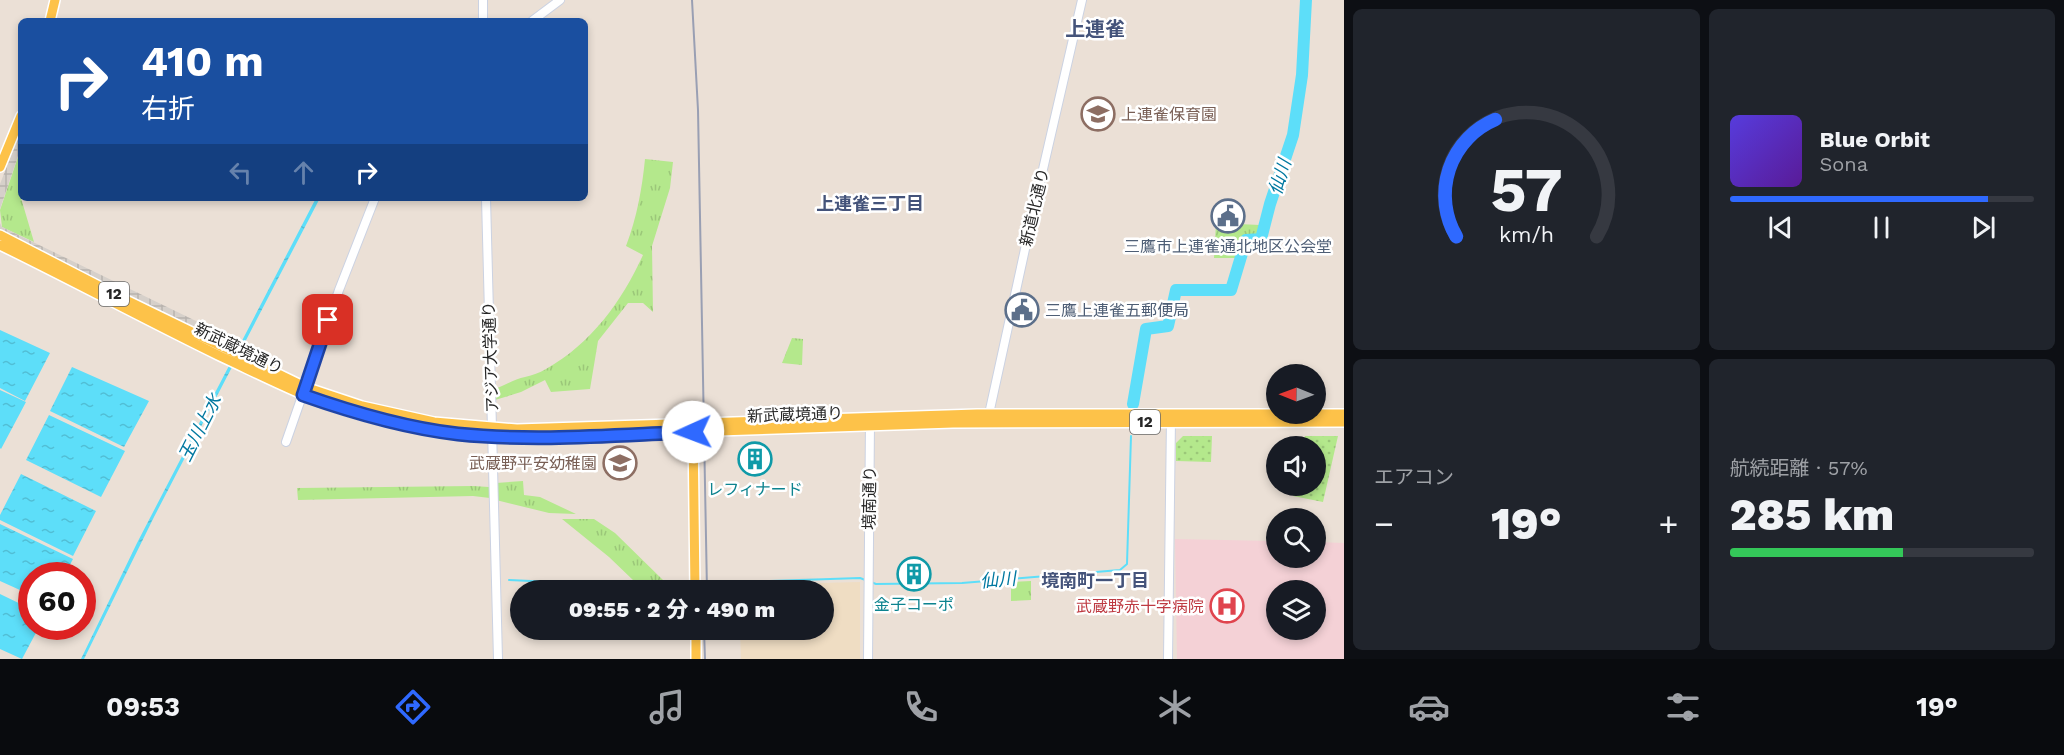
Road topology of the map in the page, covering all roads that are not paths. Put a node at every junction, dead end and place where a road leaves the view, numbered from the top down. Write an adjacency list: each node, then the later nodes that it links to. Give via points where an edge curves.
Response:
1 (55, 0): 5 (main road)
2 (483, 0): 6 (street)
3 (560, 0): 7 (street)
4 (1082, 0): 16 (street, 新道北通り)
5 (51, 18)
6 (483, 18)
7 (536, 18)
8 (18, 123): 9 (main road)
9 (0, 167)
10 (374, 201): 15 (street)
11 (486, 201): 24 (street, アジア大学通り)
12 (0, 235): 14 (main road, 新武蔵境通り / 12)
13 (0, 245): 14 (main road, 新武蔵境通り / 12)
14 (228, 355): 15 (main road, 新武蔵境通り / 12)
15 (304, 391): 24 (main road, 新武蔵境通り / 12, via 350,411 400,424 451,433); 25 (street)
16 (989, 414): 20 (main road, 新武蔵境通り / 12); 21 (main road, 新武蔵境通り / 12)
17 (1266, 414): 20 (main road, 新武蔵境通り / 12)
18 (1326, 414): 19 (main road)
19 (1344, 414)
20 (1171, 418): 21 (main road, 新武蔵境通り / 12); 22 (main road, 新武蔵境通り / 12); 31 (street)
21 (870, 422): 23 (main road, 新武蔵境通り / 12); 30 (street, 境南通り)
22 (1344, 422)
23 (693, 428): 24 (main road, 新武蔵境通り / 12, via 538,437); 26 (main road)
24 (492, 432): 28 (street, アジア大学通り)
25 (286, 442)
26 (695, 580)
27 (696, 640): 29 (main road)
28 (498, 659)
29 (696, 659)
30 (868, 659)
31 (1168, 659)

